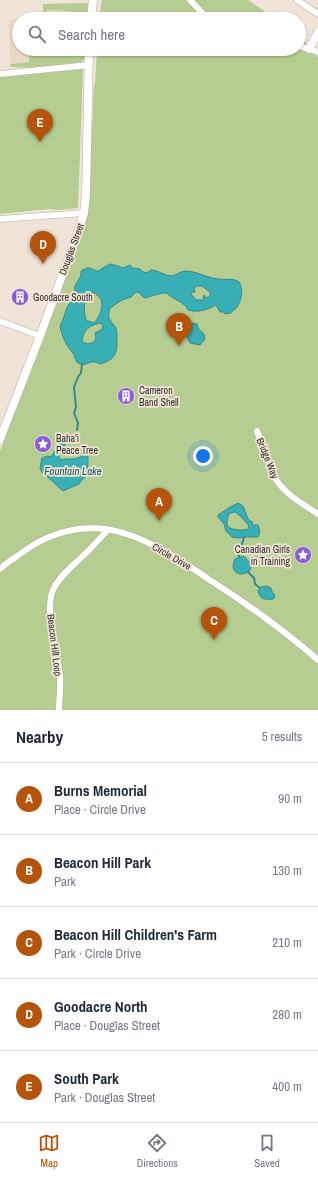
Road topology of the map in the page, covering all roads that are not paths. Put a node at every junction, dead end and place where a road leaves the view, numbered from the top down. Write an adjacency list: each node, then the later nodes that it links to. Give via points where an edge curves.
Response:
1 (93, 0): 4 (main road)
2 (190, 0): 5 (street)
3 (296, 0): 6 (street)
4 (91, 12)
5 (200, 12)
6 (318, 14)
7 (318, 32): 8 (main road)
8 (308, 49): 9 (street)
9 (318, 52)
10 (89, 56): 11 (main road, Douglas Street)
11 (88, 65): 12 (street); 13 (main road, Douglas Street)
12 (0, 74)
13 (84, 213): 14 (street); 16 (main road, Douglas Street)
14 (0, 220)
15 (0, 321): 16 (street)
16 (40, 336): 18 (main road, Douglas Street)
17 (257, 431): 19 (street, Bridge Way, via 271,468 283,490)
18 (0, 439)
19 (318, 514)
20 (108, 530): 21 (street, Circle Drive, via 96,528 68,531 35,544); 23 (street, Circle Drive, via 126,533 174,556 264,616); 24 (street, Beacon Hill Loop, via 52,590 50,615 60,677)
21 (3, 564): 22 (street, Circle Drive)
22 (0, 569)
23 (318, 660)
24 (59, 710)

